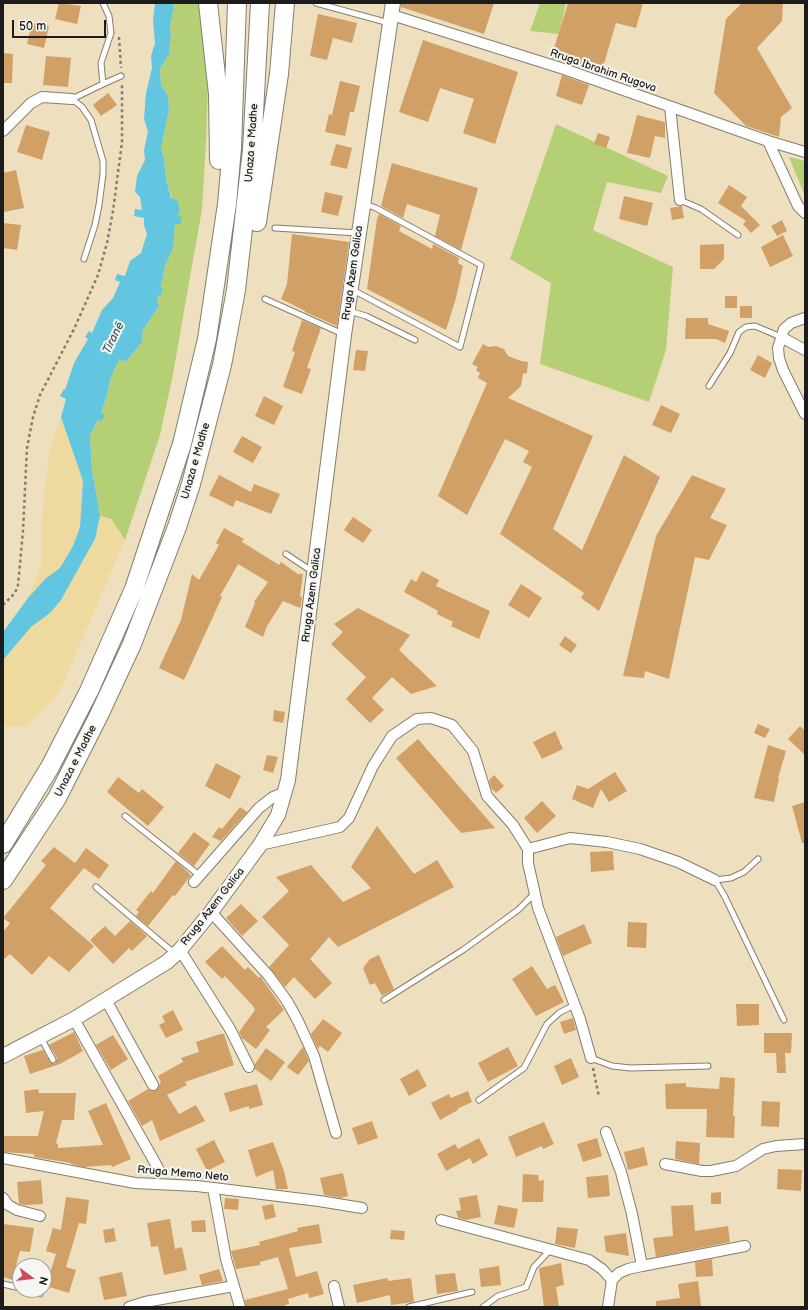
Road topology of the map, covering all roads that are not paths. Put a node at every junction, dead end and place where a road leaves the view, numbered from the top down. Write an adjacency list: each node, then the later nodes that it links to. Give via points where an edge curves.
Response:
1 (103, 3): 9 (lane, via 109,16 111,33 101,63)
2 (208, 3): 33 (highway, via 218,94 217,200 197,340 168,464)
3 (237, 3): 33 (highway, Unaza e Madhe, via 230,168 215,291 190,416)
4 (260, 3): 32 (highway, Unaza e Madhe, via 252,150 237,282 222,365)
5 (285, 3): 32 (highway, via 279,74 246,300 214,433 204,464)
6 (316, 3): 7 (lane)
7 (392, 14): 11 (street, Rruga Ibrahim Rugova, via 564,69); 16 (main road, Rruga Azem Galica)
8 (121, 76): 9 (lane)
9 (104, 84): 10 (lane)
10 (72, 98): 12 (street, via 42,97 31,103); 21 (lane, via 92,120 104,174 95,225)
11 (670, 107): 13 (street, Rruga Ibrahim Rugova); 15 (street)
12 (3, 131)
13 (768, 141): 14 (street, Rruga Ibrahim Rugova); 17 (street, via 798,206)
14 (805, 152)
15 (680, 200): 20 (lane, via 700,209)
16 (364, 204): 19 (main road, Rruga Azem Galica); 22 (lane, via 376,208 481,265 460,347)
17 (805, 213)
18 (275, 228): 19 (lane)
19 (359, 234): 22 (main road, Rruga Azem Galica)
20 (738, 235)
21 (84, 259)
22 (350, 288): 24 (main road, Rruga Azem Galica)
23 (265, 299): 26 (lane)
24 (348, 311): 26 (main road, Rruga Azem Galica); 28 (lane, via 366,316)
25 (805, 318): 27 (street, via 791,323)
26 (344, 335): 35 (main road, Rruga Azem Galica)
27 (780, 337): 29 (street); 30 (lane, via 755,326 746,327 739,332 730,353); 31 (street, via 778,358)
28 (415, 340)
29 (805, 350)
30 (709, 386)
31 (805, 414)
32 (191, 484): 43 (highway, Unaza e Madhe, via 132,644 99,715 57,798)
33 (165, 498): 38 (highway, Unaza e Madhe, via 134,589 89,690 50,767)
34 (286, 554): 35 (lane)
35 (315, 574): 36 (main road, Rruga Azem Galica)
36 (285, 792): 39 (main road, Rruga Azem Galica, via 278,816); 42 (street, via 273,797 260,808)
37 (125, 816): 42 (lane)
38 (3, 844)
39 (260, 845): 40 (street, via 340,827 352,812 373,766 392,736 417,719 431,718 452,725 473,751 487,796); 47 (main road, Rruga Azem Galica)
40 (528, 848): 44 (street, via 570,838 607,842 640,849 678,862); 46 (street)
41 (758, 859): 44 (lane, via 744,872 731,878)
42 (196, 879)
43 (3, 880)
44 (715, 880): 53 (lane)
45 (96, 887): 48 (lane)
46 (534, 894): 50 (lane, via 518,910 463,950); 51 (street)
47 (211, 912): 48 (main road, Rruga Azem Galica); 62 (street, via 268,975 287,1001 314,1056)
48 (178, 952): 49 (main road, Rruga Azem Galica, via 155,970); 59 (street, via 230,1029)
49 (106, 1000): 52 (main road, Rruga Azem Galica); 60 (street)
50 (384, 1000)
51 (574, 1005): 56 (street); 61 (lane, via 558,1013 547,1024 524,1068)
52 (74, 1019): 54 (main road, Rruga Azem Galica); 67 (street)
53 (784, 1020)
54 (40, 1037): 55 (main road, Rruga Azem Galica); 57 (lane)
55 (3, 1056)
56 (591, 1058): 58 (lane, via 612,1066 631,1068)
57 (53, 1060)
58 (708, 1066)
59 (249, 1067)
60 (152, 1084)
61 (479, 1100)
62 (336, 1132)
63 (606, 1132): 75 (street, via 632,1214)
64 (805, 1144): 66 (street, via 764,1149 736,1166 711,1171)
65 (3, 1158): 68 (street, Rruga Memo Neto, via 135,1183)
66 (666, 1164)
67 (158, 1168)
68 (214, 1188): 70 (street, Rruga Memo Neto); 77 (street, via 226,1258)
69 (3, 1198): 71 (street, via 8,1205 17,1210)
70 (362, 1208)
71 (40, 1216)
72 (441, 1220): 74 (street)
73 (745, 1246): 75 (street)
74 (550, 1250): 76 (street, via 589,1260); 84 (lane, via 534,1267 526,1287 498,1296)
75 (642, 1266): 76 (street, via 619,1273)
76 (612, 1280): 85 (street)
77 (234, 1286): 80 (street); 81 (street)
78 (334, 1286): 82 (street)
79 (472, 1292): 83 (lane)
80 (129, 1307)
81 (240, 1307)
82 (339, 1307)
83 (408, 1307)
84 (483, 1307)
85 (608, 1307)

